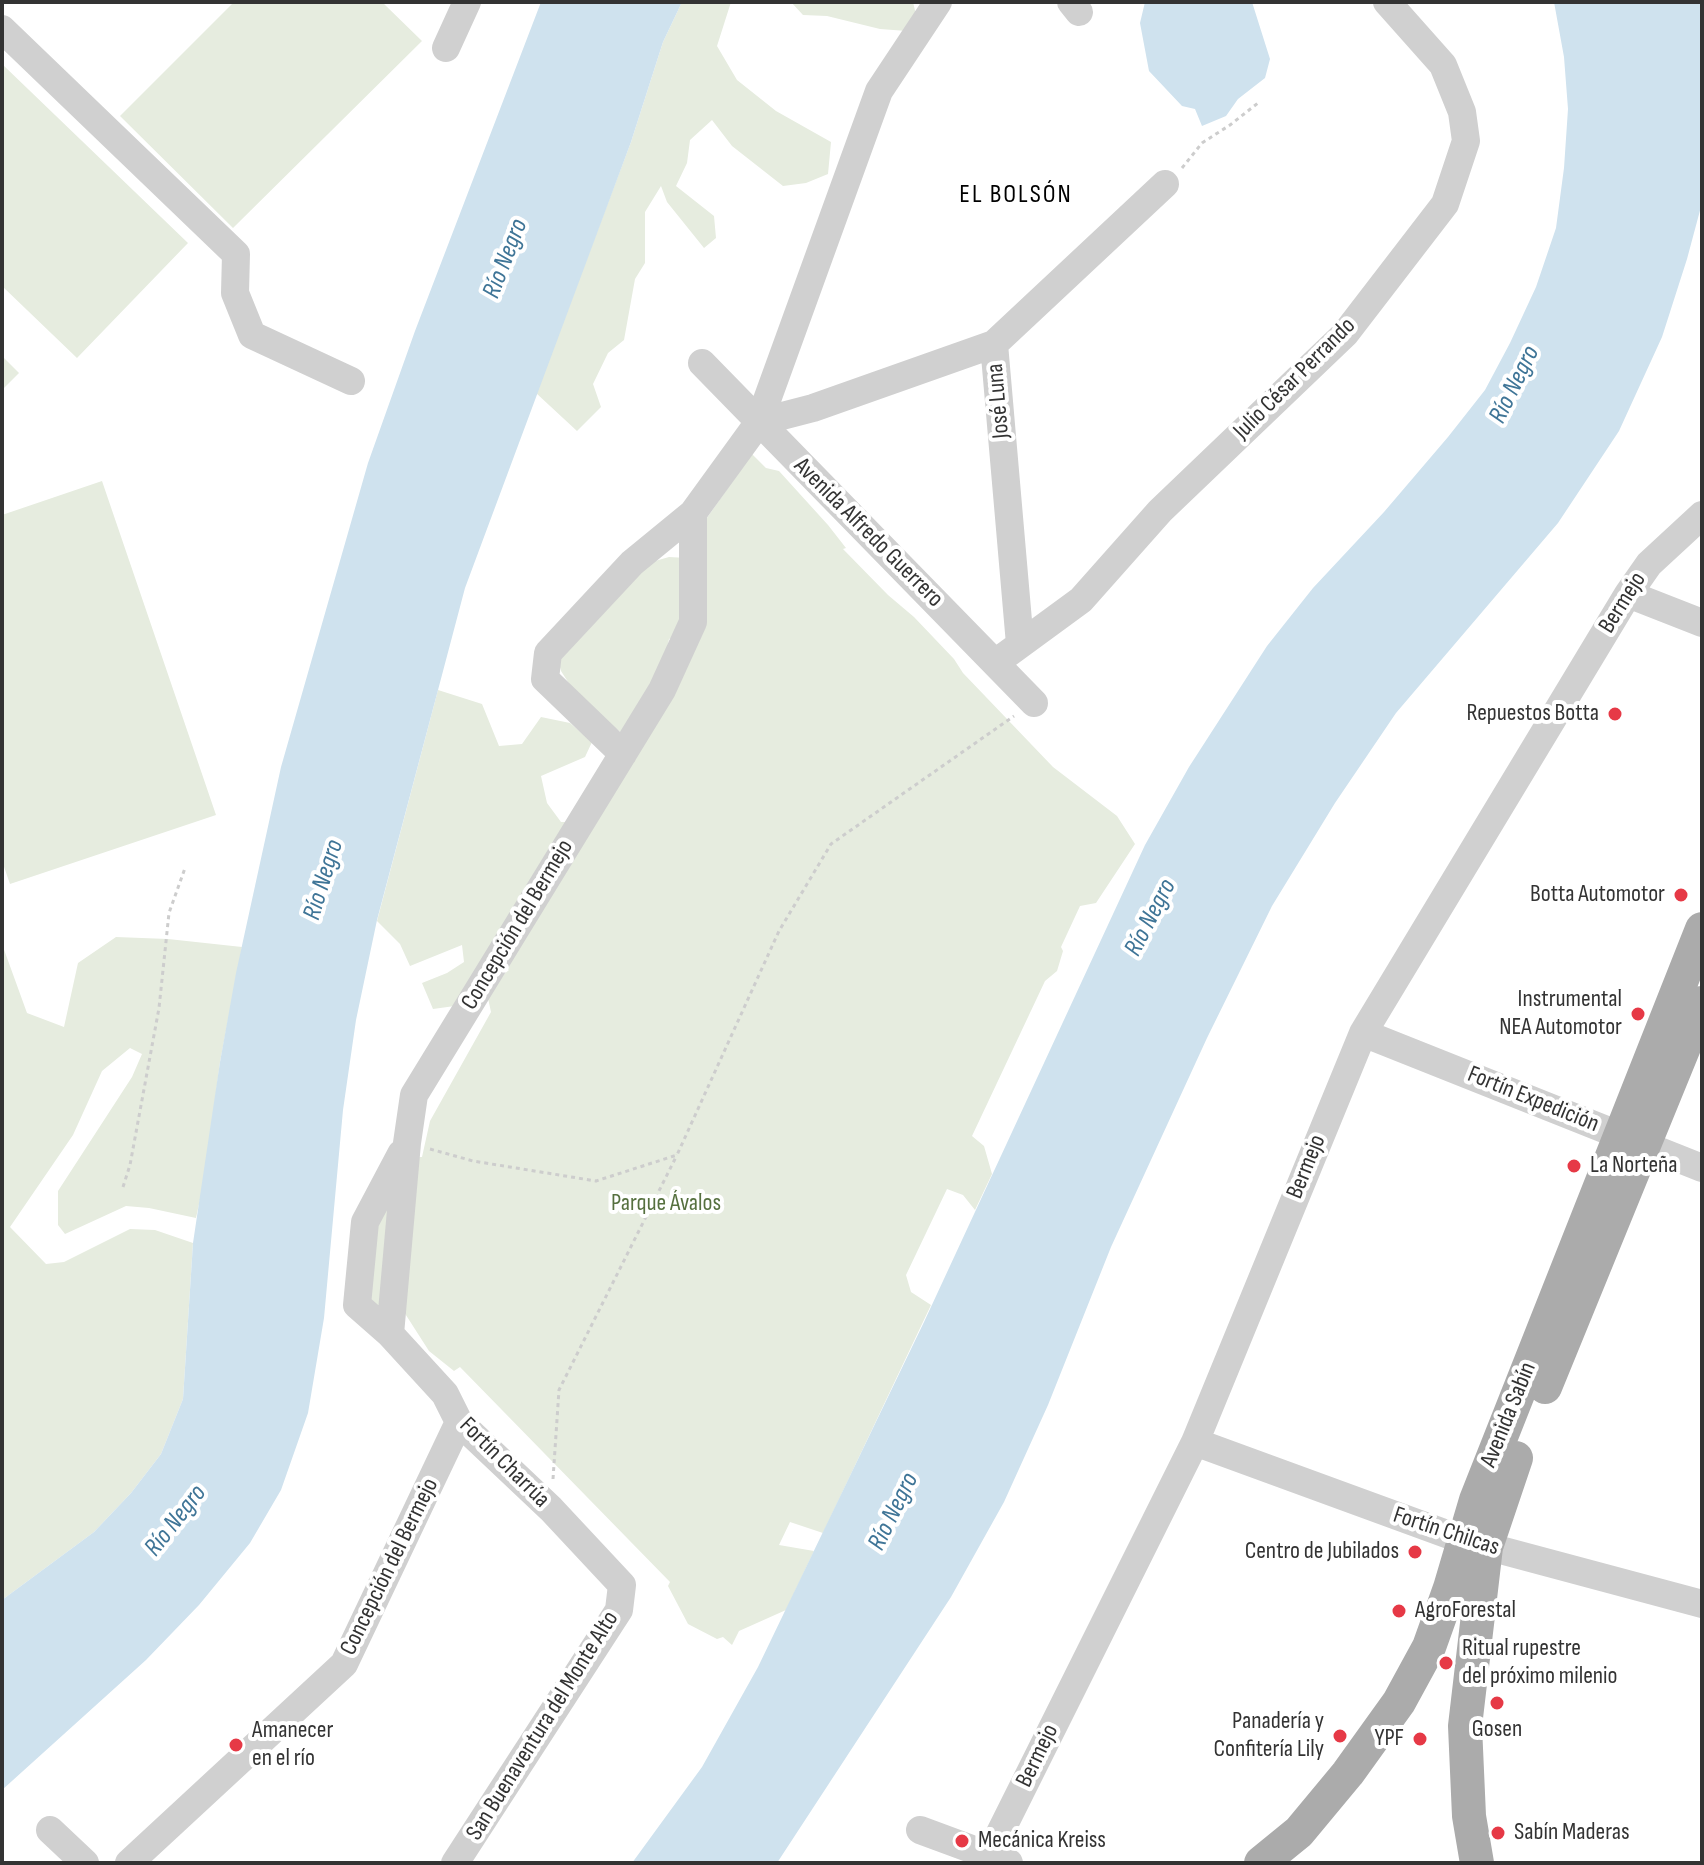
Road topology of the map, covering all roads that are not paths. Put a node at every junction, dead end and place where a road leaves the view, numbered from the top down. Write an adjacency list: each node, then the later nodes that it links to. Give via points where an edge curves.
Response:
1 (467, 2): 5 (street)
2 (938, 2): 10 (street, via 879,91)
3 (1387, 2): 15 (street, Julio César Perrando, via 1443,65 1462,112 1466,141 1445,204 1345,334 1160,511 1081,600)
4 (2, 29): 9 (street, via 236,254 235,293 252,335)
5 (446, 48)
6 (1165, 184): 7 (street, José Luna)
7 (994, 344): 10 (street); 15 (street, José Luna)
8 (702, 363): 10 (street, Avenida Alfredo Guerrero)
9 (351, 381)
10 (759, 422): 11 (street); 16 (street, Avenida Alfredo Guerrero)
11 (693, 513): 18 (street, Concepción del Bermejo, via 693,622 662,690); 18 (street, via 632,563 548,653 545,679)
12 (1702, 515): 13 (street, Bermejo, via 1649,564)
13 (1628, 594): 14 (street); 21 (street, Bermejo)
14 (1702, 623)
15 (1020, 644): 16 (street, Julio César Perrando)
16 (995, 663): 17 (street, Avenida Alfredo Guerrero)
17 (1034, 703)
18 (623, 754): 23 (street, Concepción del Bermejo, via 414,1095)
19 (1702, 929): 22 (main road, Avenida Sabín)
20 (1702, 1003): 22 (main road, Avenida Sabín)
21 (1363, 1033): 22 (street, Fortín Expedición); 28 (street, Bermejo)
22 (1632, 1139): 24 (street, Fortín Expedición); 29 (main road, Avenida Sabín)
23 (407, 1143): 25 (street, Concepción del Bermejo, via 365,1222); 26 (street, Concepción del Bermejo)
24 (1702, 1168)
25 (357, 1305): 26 (street, Fortín Charrúa)
26 (390, 1334): 27 (street, Fortín Charrúa, via 445,1394)
27 (459, 1422): 30 (street, Fortín Charrúa); 36 (street, Concepción del Bermejo, via 344,1664)
28 (1195, 1442): 29 (street, Fortín Chilcas); 34 (street, Bermejo)
29 (1477, 1554): 31 (street, Fortín Chilcas); 38 (main road, Avenida Sabín, via 1399,1702 1299,1832); 39 (main road, via 1465,1726)
30 (622, 1585): 37 (street, San Buenaventura del Monte Alto, via 619,1610)
31 (1702, 1603)
32 (50, 1830): 35 (street)
33 (920, 1830): 34 (street)
34 (994, 1861)
35 (85, 1863)
36 (129, 1863)
37 (455, 1863)
38 (1261, 1863)
39 (1477, 1863)

